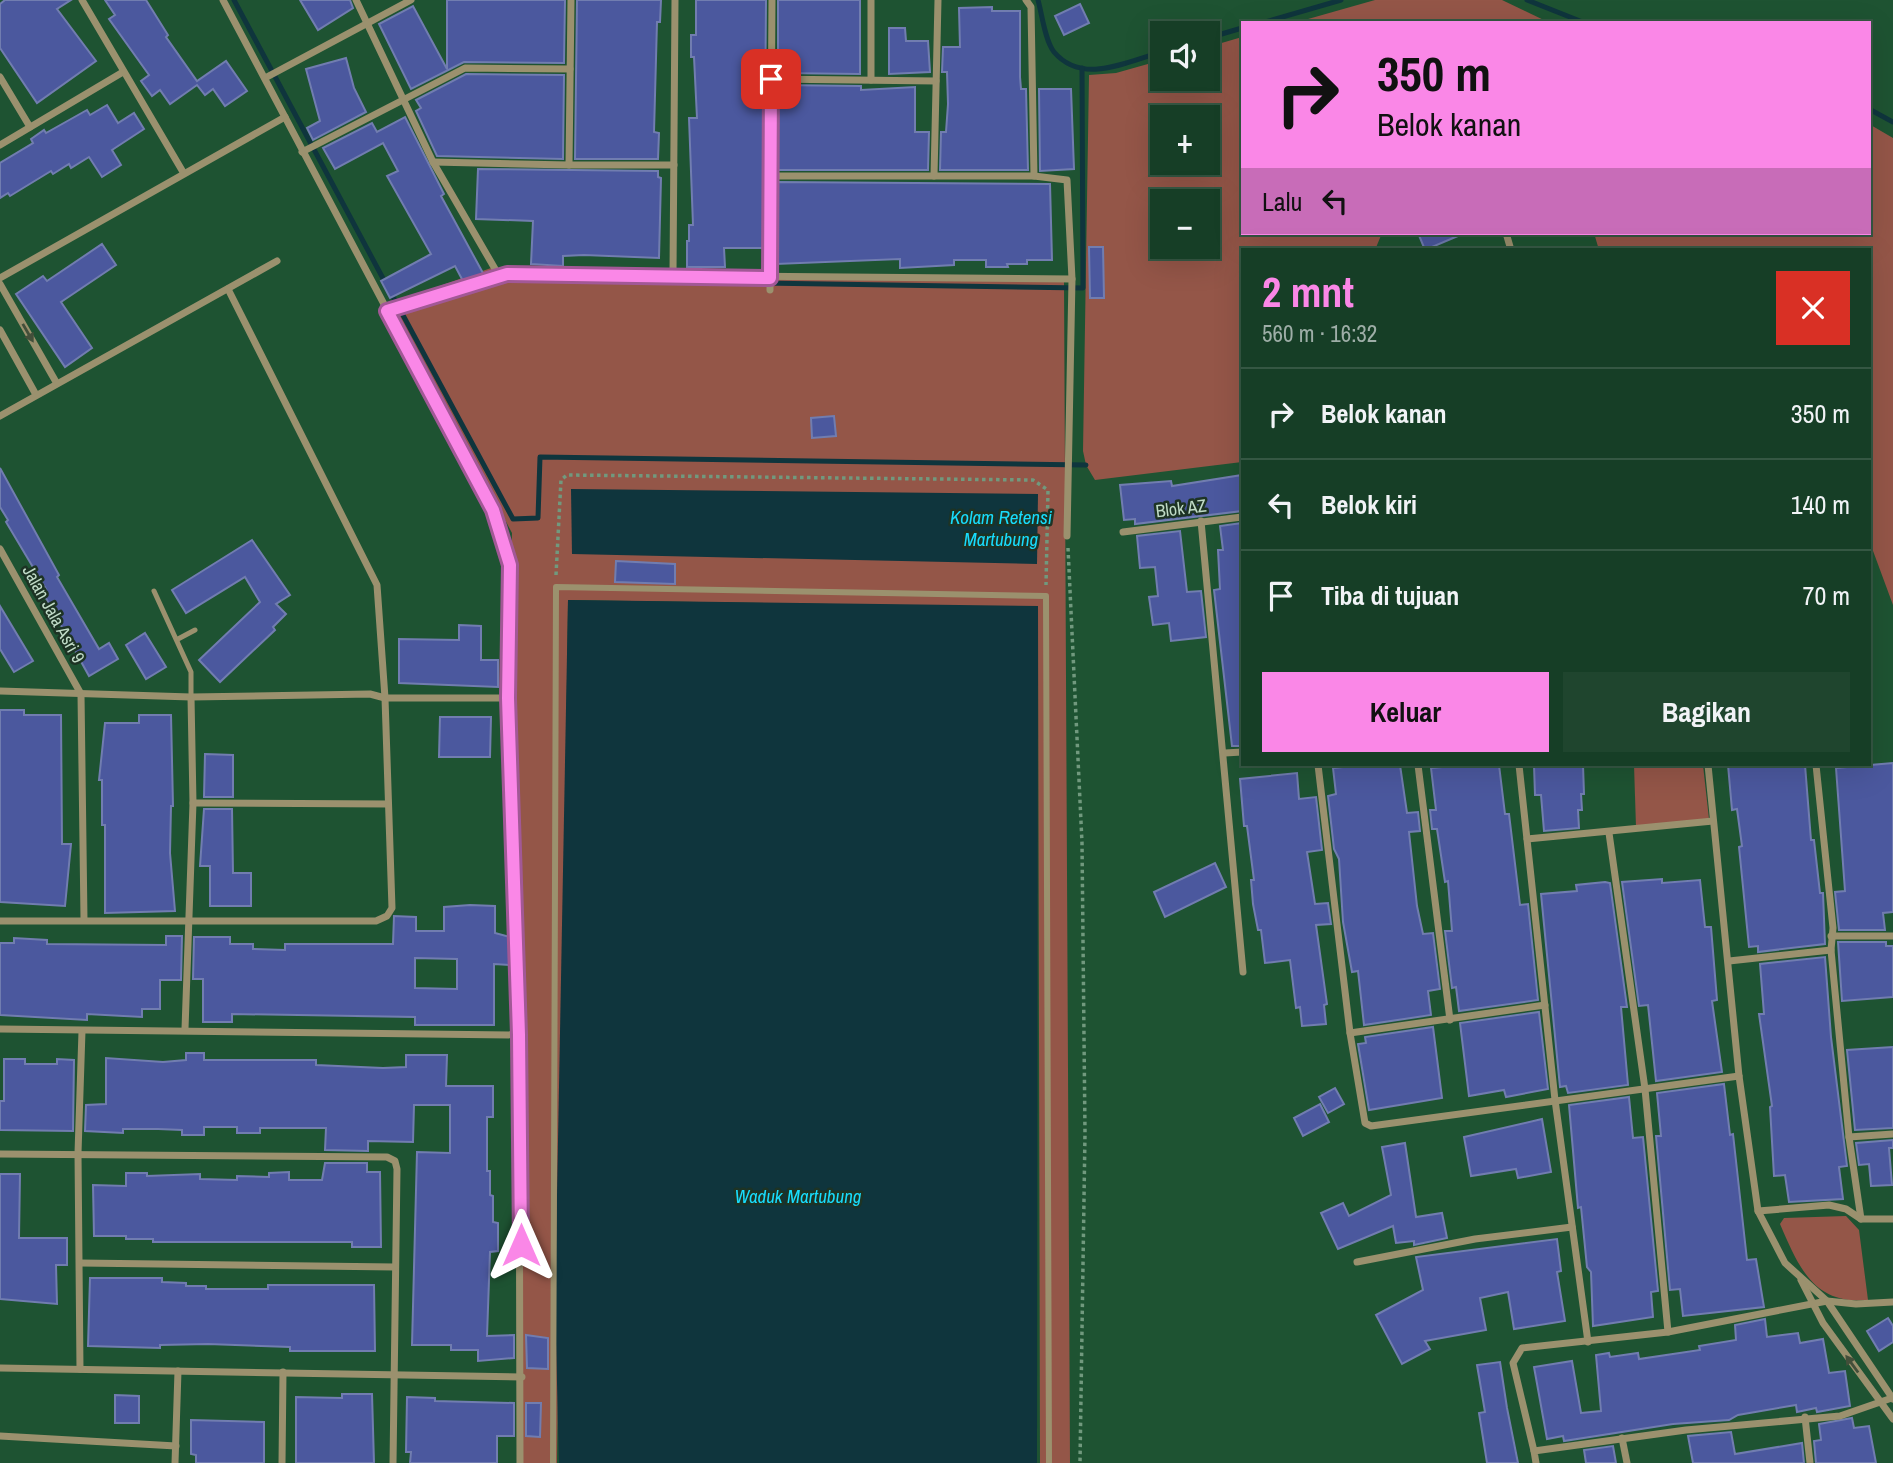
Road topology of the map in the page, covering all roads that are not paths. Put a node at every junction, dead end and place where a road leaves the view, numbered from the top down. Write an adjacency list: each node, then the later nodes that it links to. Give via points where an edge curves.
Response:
1 (82, 0): 13 (street)
2 (223, 0): 15 (street)
3 (356, 0): 11 (street)
4 (411, 0): 11 (street)
5 (571, 0): 12 (street)
6 (675, 0): 26 (street)
7 (772, 0): 16 (street)
8 (872, 0): 17 (street)
9 (938, 0): 18 (street)
10 (1026, 0): 30 (street, via 1031,7)
11 (367, 23): 15 (street); 19 (street)
12 (570, 69): 19 (street, via 465,68); 25 (street)
13 (122, 72): 21 (street); 27 (street)
14 (0, 76): 21 (street)
15 (266, 78): 20 (street)
16 (771, 79): 17 (street); 28 (street)
17 (871, 80): 18 (street)
18 (936, 81): 29 (street)
19 (406, 100): 23 (street); 24 (street)
20 (285, 117): 23 (street); 27 (street)
21 (30, 127): 22 (street)
22 (0, 145)
23 (304, 152): 40 (street)
24 (433, 162): 25 (street); 32 (street)
25 (569, 164): 26 (street)
26 (674, 165): 33 (street)
27 (183, 173): 34 (street)
28 (771, 176): 29 (street); 35 (street)
29 (934, 176): 30 (street)
30 (1034, 176): 36 (street, via 1068,183)
31 (277, 261): 38 (street)
32 (498, 274): 33 (street); 40 (street)
33 (673, 274): 35 (street)
34 (0, 278)
35 (770, 278): 36 (street); 39 (street)
36 (1072, 279): 48 (street)
37 (0, 284): 42 (street, one-way to 42)
38 (228, 289): 42 (street); 56 (street, via 377,585)
39 (770, 290)
40 (389, 310): 57 (street, via 503,536 510,565)
41 (0, 330): 43 (street)
42 (56, 382): 43 (street)
43 (36, 393): 44 (street)
44 (0, 415)
45 (1241, 517): 46 (street, Blok AZ)
46 (1201, 521): 47 (street, Blok AZ); 59 (street)
47 (1123, 532)
48 (1068, 536)
49 (0, 549): 54 (street, Jalan Jala Asri 9)
50 (154, 592): 52 (lane)
51 (195, 630): 52 (lane)
52 (178, 639): 55 (lane, via 191,673)
53 (0, 691): 54 (street)
54 (81, 694): 55 (street); 70 (street)
55 (191, 697): 56 (street, via 370,694); 65 (street)
56 (385, 698): 57 (street); 66 (street)
57 (508, 698): 84 (street)
58 (1241, 752): 59 (street)
59 (1225, 753): 77 (street)
60 (1318, 766): 83 (street)
61 (1418, 766): 79 (street)
62 (1519, 766): 69 (street)
63 (1708, 766): 67 (street)
64 (1816, 766): 73 (street)
65 (193, 803): 66 (street); 71 (street)
66 (388, 804): 71 (street, via 392,908 387,916 376,921)
67 (1713, 821): 68 (street); 76 (street)
68 (1609, 833): 69 (street); 86 (street)
69 (1527, 839): 78 (street)
70 (84, 919): 71 (street); 72 (street)
71 (188, 920): 80 (street)
72 (0, 921)
73 (1831, 936): 74 (street); 75 (street)
74 (1893, 936)
75 (1831, 950): 76 (street); 89 (street)
76 (1729, 961): 85 (street)
77 (1243, 972)
78 (1545, 1005): 79 (street); 87 (street)
79 (1450, 1020): 83 (street)
80 (185, 1029): 82 (street); 84 (street)
81 (0, 1030): 82 (street)
82 (82, 1031): 90 (street)
83 (1350, 1033): 87 (street, via 1362,1116 1371,1126)
84 (519, 1035): 110 (street)
85 (1739, 1076): 86 (street); 92 (street)
86 (1645, 1088): 87 (street); 103 (street)
87 (1555, 1100): 95 (street)
88 (1893, 1134): 89 (street)
89 (1849, 1137): 93 (street)
90 (78, 1153): 91 (street); 97 (street); 98 (street, via 387,1157 397,1170)
91 (0, 1154)
92 (1758, 1211): 93 (street, via 1829,1205); 99 (street, via 1785,1263)
93 (1861, 1219): 94 (street)
94 (1893, 1219)
95 (1572, 1227): 96 (street, via 1475,1239); 104 (street)
96 (1357, 1262)
97 (80, 1263): 98 (street); 106 (street)
98 (395, 1267): 109 (street)
99 (1800, 1278): 100 (street); 102 (street)
100 (1827, 1301): 101 (street); 102 (street); 111 (street)
101 (1893, 1302)
102 (1812, 1305): 103 (street); 112 (street, one-way to 102)
103 (1668, 1332): 104 (street)
104 (1588, 1342): 118 (street, via 1522,1348 1515,1355 1513,1363)
105 (0, 1368): 106 (street)
106 (80, 1369): 107 (street)
107 (178, 1371): 108 (street); 117 (street)
108 (283, 1372): 109 (street); 120 (street)
109 (394, 1374): 110 (street); 121 (street)
110 (522, 1377): 122 (street)
111 (1893, 1399): 112 (street)
112 (1881, 1404): 113 (street, via 1840,1416); 114 (street)
113 (1805, 1417): 116 (street); 127 (street)
114 (1893, 1419)
115 (0, 1436): 117 (street)
116 (1622, 1438): 118 (street); 126 (street)
117 (176, 1446): 119 (street)
118 (1534, 1451): 125 (street)
119 (175, 1463)
120 (282, 1463)
121 (393, 1463)
122 (520, 1463)
123 (553, 1463): 124 (street, via 556,587 1046,596)
124 (1049, 1463)
125 (1536, 1463)
126 (1627, 1463)
127 (1810, 1463)

